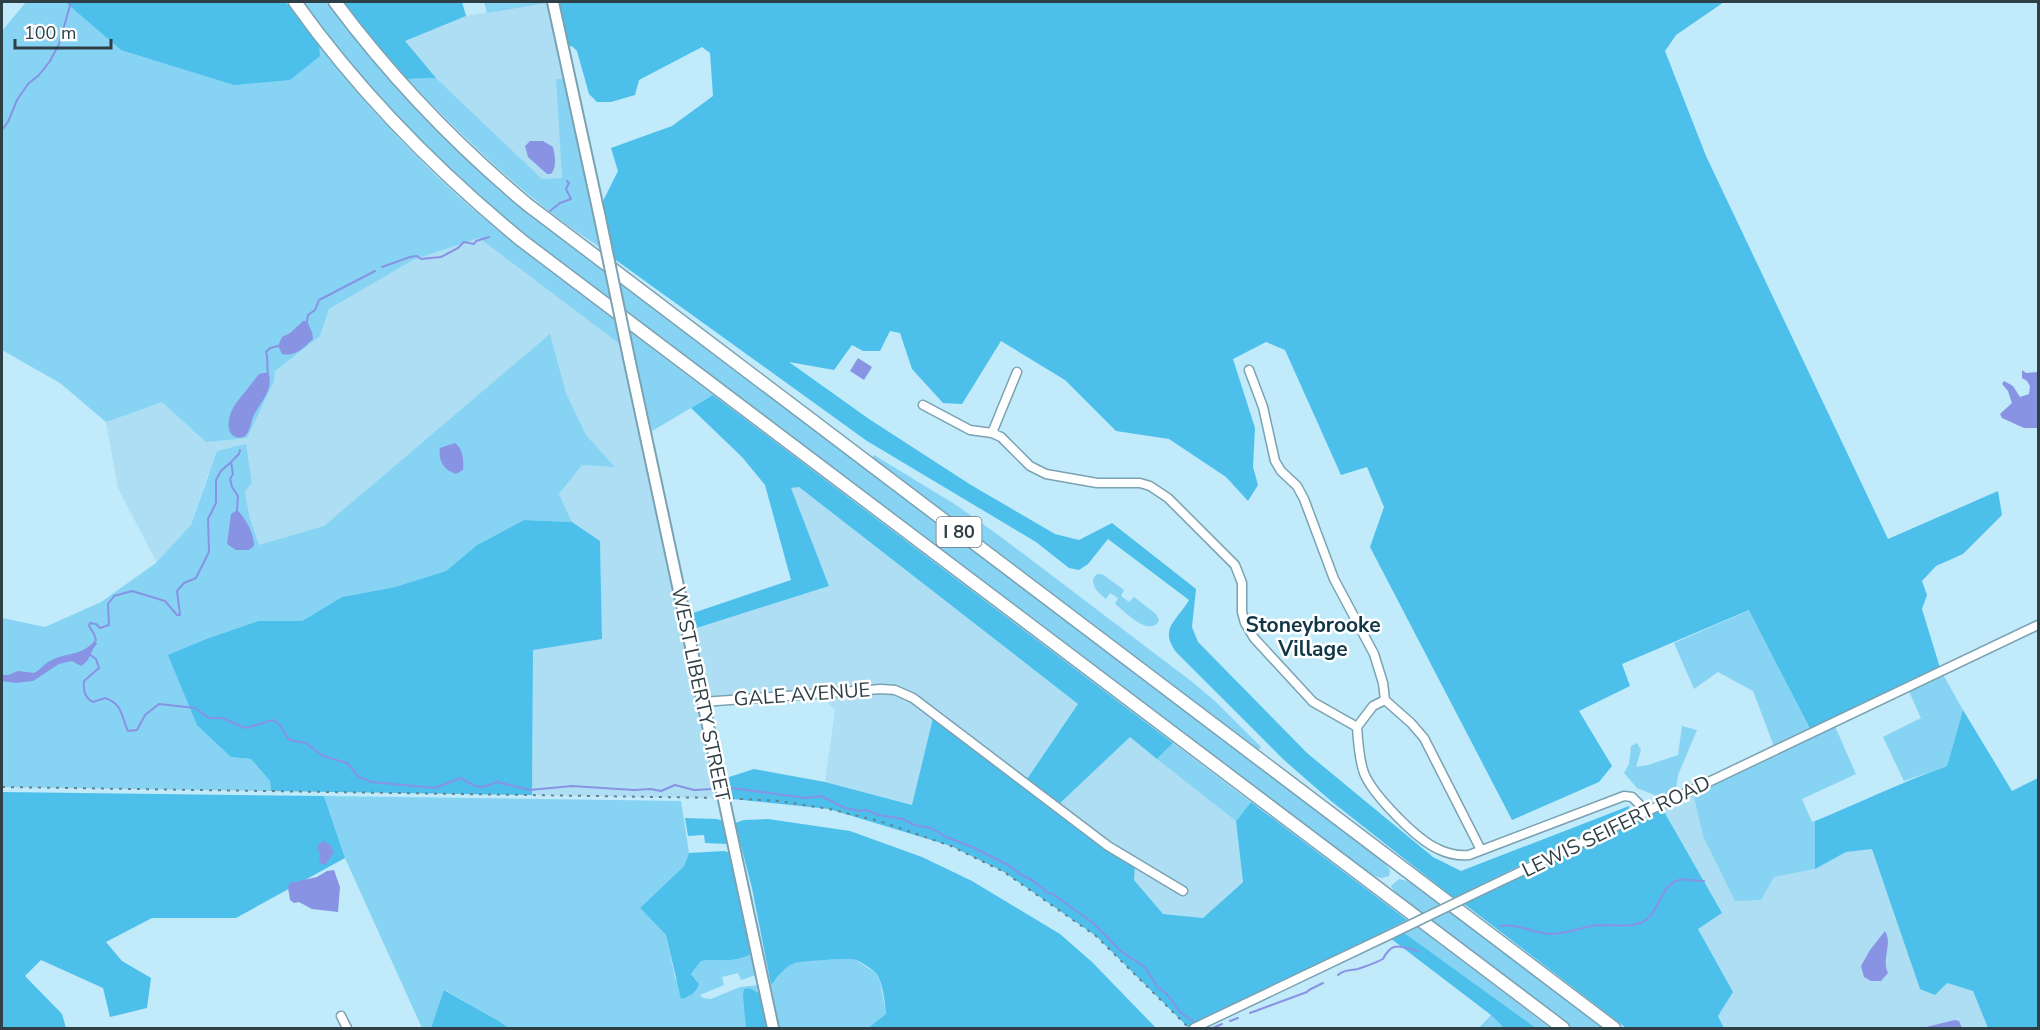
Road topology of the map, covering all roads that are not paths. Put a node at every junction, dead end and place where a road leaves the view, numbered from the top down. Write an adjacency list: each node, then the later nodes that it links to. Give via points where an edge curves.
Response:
1 (295, 2): 19 (highway, I 80, via 392,120 445,175 494,217)
2 (335, 2): 20 (highway, I 80, via 429,113 528,205)
3 (553, 2): 10 (main road, WEST LIBERTY STREET, bridge)
4 (1249, 370): 9 (street, via 1263,407 1275,461 1301,492 1334,579 1374,654)
5 (1017, 372): 7 (street)
6 (923, 405): 7 (street, via 970,430)
7 (992, 433): 11 (street, via 1030,466 1046,474 1096,483 1140,483 1168,498 1235,565 1242,583 1242,612 1254,638 1313,702)
8 (2038, 625): 12 (street, LEWIS SEIFERT ROAD)
9 (1385, 700): 11 (street, via 1373,706); 13 (street, via 1424,738)
10 (703, 702): 14 (street, GALE AVENUE, via 882,689 900,692 1108,846); 17 (main road, WEST LIBERTY STREET)
11 (1357, 727): 13 (street, via 1365,775 1394,812 1436,848 1459,855)
12 (1646, 811): 13 (street, via 1624,796); 18 (street, LEWIS SEIFERT ROAD, bridge)
13 (1480, 850)
14 (1183, 891)
15 (341, 1016): 16 (street)
16 (347, 1029)
17 (774, 1029)
18 (1194, 1029)
19 (1563, 1029)
20 (1614, 1029)

